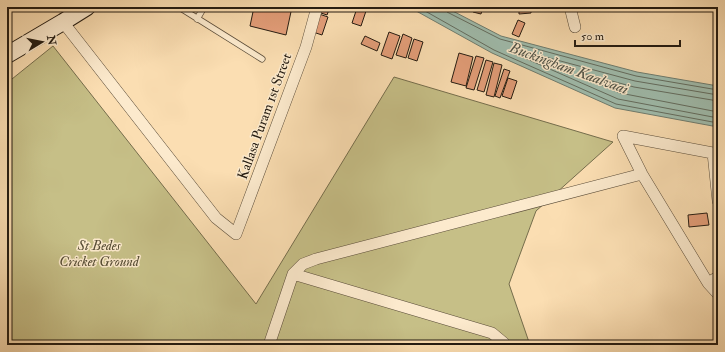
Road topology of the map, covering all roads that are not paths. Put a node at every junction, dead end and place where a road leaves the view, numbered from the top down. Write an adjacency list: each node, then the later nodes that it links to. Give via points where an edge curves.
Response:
1 (87, 7): 7 (street)
2 (178, 7): 6 (lane)
3 (204, 7): 6 (lane)
4 (317, 7): 7 (street, Kallasa Puram 1st Street, via 306,47 236,234 216,218)
5 (570, 7): 8 (street)
6 (197, 19): 10 (lane)
7 (63, 22): 9 (street)
8 (575, 27)
9 (7, 55)
10 (262, 59)
11 (715, 154): 12 (street, via 623,136); 13 (street)
12 (642, 174): 14 (street, via 316,259 303,264); 16 (street)
13 (718, 201)
14 (293, 274): 18 (street); 19 (street, via 492,333)
15 (718, 277): 16 (street)
16 (708, 283): 17 (street)
17 (718, 294)
18 (269, 345)
19 (505, 345)

